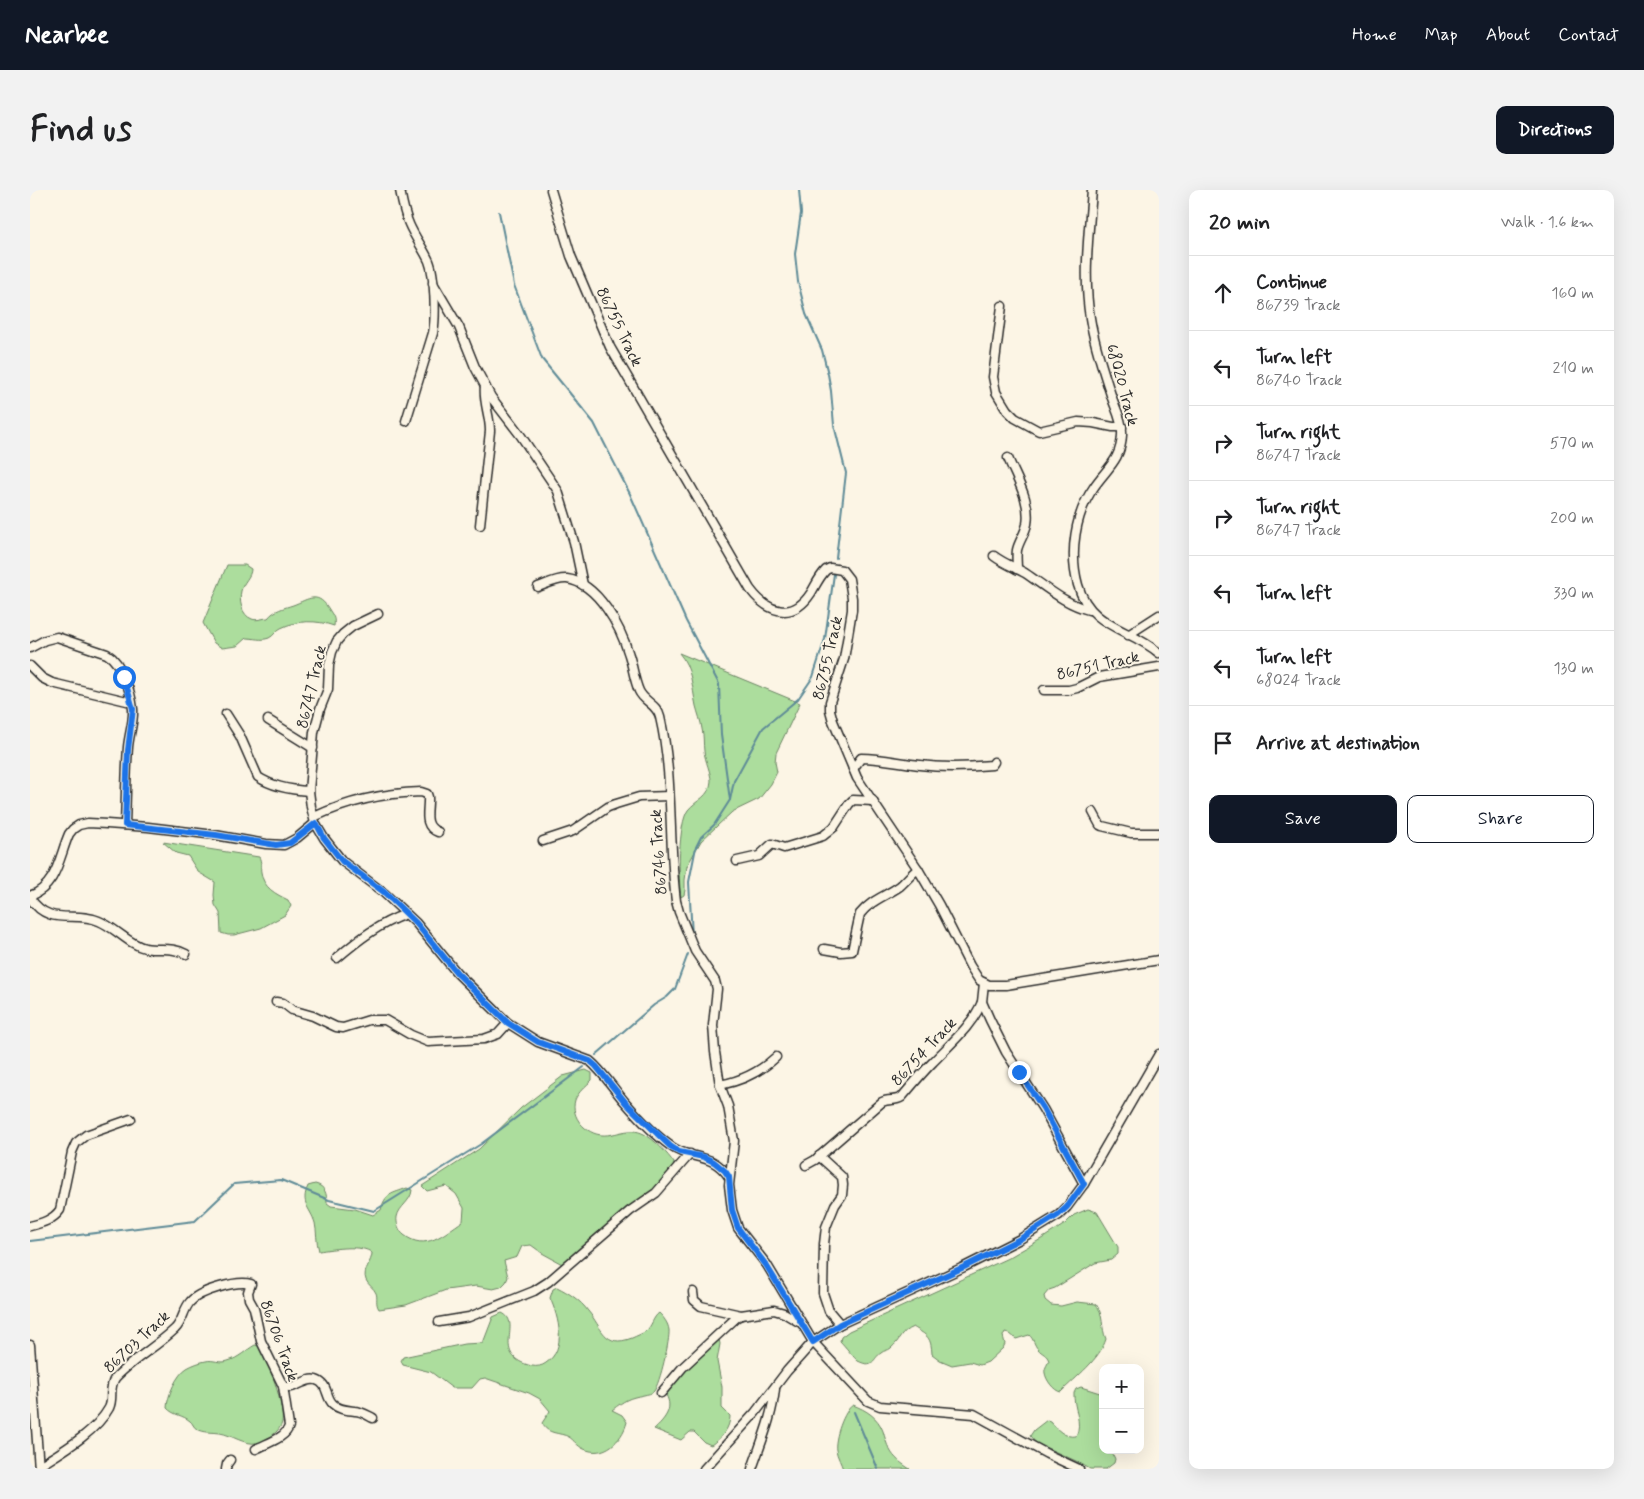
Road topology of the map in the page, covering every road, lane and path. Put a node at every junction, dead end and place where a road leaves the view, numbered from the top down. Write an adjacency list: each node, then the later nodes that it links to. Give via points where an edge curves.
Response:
1 (400, 190): 4 (street, via 407,220 428,261)
2 (551, 190): 29 (street, 86755 Track, via 571,256 610,346 758,601 778,611 786,611 804,602 821,575 830,568 842,570 849,579 851,624 830,710)
3 (1092, 190): 8 (street, 68020 Track, via 1086,271 1090,319)
4 (433, 283): 6 (street, via 459,327); 7 (street, via 433,333)
5 (1002, 306): 8 (street, via 993,378 996,392 1007,410 1040,431 1078,422)
6 (485, 386): 10 (street, via 490,431); 13 (street, via 558,491 574,542)
7 (406, 421)
8 (1122, 427): 15 (street, 68020 Track, via 1118,454 1091,493 1077,525 1074,553 1078,584)
9 (1008, 458): 12 (street, via 1027,505 1028,522 1017,549)
10 (480, 525)
11 (994, 556): 12 (street)
12 (1017, 569): 15 (street, via 1067,602)
13 (582, 585): 14 (street, 86746 Track, via 562,579); 31 (street, 86746 Track, via 601,601 613,617 629,654 640,695 659,714)
14 (538, 587)
15 (1089, 610): 18 (street)
16 (378, 614): 27 (street, 86747 Track, via 343,634 334,646 328,689 317,718)
17 (1159, 615): 18 (street)
18 (1128, 635): 20 (street, via 1142,640)
19 (30, 648): 24 (street, via 57,637 107,654 119,665)
20 (1159, 653)
21 (30, 666): 24 (street, via 52,683)
22 (1159, 667): 23 (street, 86751 Track, via 1099,677 1069,690)
23 (1044, 690)
24 (131, 702): 35 (street, via 133,715)
25 (226, 714): 30 (street, via 258,776 287,789)
26 (268, 720): 27 (street)
27 (313, 748): 30 (street, 86747 Track)
28 (994, 762): 29 (street, via 992,765 970,767 927,766 861,758)
29 (853, 769): 32 (street, 86755 Track)
30 (310, 791): 34 (street, 86747 Track)
31 (668, 796): 38 (street, via 638,797 608,807 573,831); 53 (street, 86746 Track, via 679,912 695,951 717,989 713,1036)
32 (873, 801): 39 (street, via 853,800 834,827 823,836 784,848 772,844 759,856); 40 (street, 86755 Track)
33 (1093, 812): 37 (street, via 1102,826 1130,833)
34 (315, 820): 35 (street, via 290,843 276,845); 36 (street, via 344,805 379,796 421,792 427,794 427,824); 42 (street, 86747 Track, via 342,861 384,892)
35 (125, 825): 41 (street, via 88,823 73,829 54,876)
36 (438, 832)
37 (1159, 833)
38 (543, 841)
39 (737, 861)
40 (918, 869): 43 (street, via 860,914 852,951); 47 (street, 86755 Track, via 970,966)
41 (30, 897): 44 (street, via 41,910 51,915 89,917 144,948 169,948)
42 (406, 914): 45 (street, via 382,925); 50 (street, 86747 Track, via 457,973)
43 (824, 949)
44 (186, 954)
45 (337, 958)
46 (1159, 960): 47 (street, via 1006,984 989,986)
47 (984, 983): 49 (street)
48 (276, 1002): 50 (street, via 336,1027 385,1020 428,1042 493,1036)
49 (982, 1002): 56 (street, 86754 Track, via 970,1024 902,1097 882,1102); 59 (street, via 1006,1052 1043,1108)
50 (508, 1023): 55 (street, 86747 Track, via 538,1042 590,1061 656,1133 679,1152)
51 (1159, 1054): 59 (street)
52 (776, 1057): 53 (street, via 742,1080)
53 (720, 1085): 58 (street, 86746 Track, via 728,1106 734,1142)
54 (131, 1119): 60 (street, via 79,1140 72,1152 60,1210 45,1222)
55 (690, 1154): 58 (street, 86747 Track, via 714,1162); 64 (street, via 656,1193 630,1211 548,1282 534,1291 469,1317)
56 (819, 1156): 57 (street, 86754 Track); 66 (street, via 842,1176 842,1195 824,1236 823,1283 829,1311)
57 (806, 1165)
58 (729, 1177): 65 (street, via 732,1210 738,1228 766,1265)
59 (1084, 1184): 66 (street, via 1058,1215 1020,1239)
60 (30, 1226)
61 (251, 1284): 69 (street, 86706 Track, via 249,1299 261,1341); 75 (street, 86703 Track, via 238,1282 190,1301 180,1324 115,1378 111,1386 110,1406 95,1426)
62 (693, 1292): 63 (street, via 694,1300 701,1306)
63 (741, 1315): 65 (street, via 774,1310); 71 (street, via 683,1367)
64 (439, 1322)
65 (800, 1323): 67 (street)
66 (840, 1324): 67 (street)
67 (813, 1342): 70 (street); 79 (street, via 874,1404 974,1414)
68 (30, 1351): 75 (street)
69 (283, 1386): 72 (street, via 293,1387 315,1380 322,1383 335,1406); 73 (street, 86706 Track, via 290,1426 288,1431)
70 (775, 1388): 77 (street); 78 (street, via 774,1407)
71 (661, 1393)
72 (373, 1418)
73 (256, 1449)
74 (230, 1460): 76 (street)
75 (39, 1468)
76 (226, 1469)
77 (704, 1469)
78 (752, 1469)
79 (1079, 1469)

